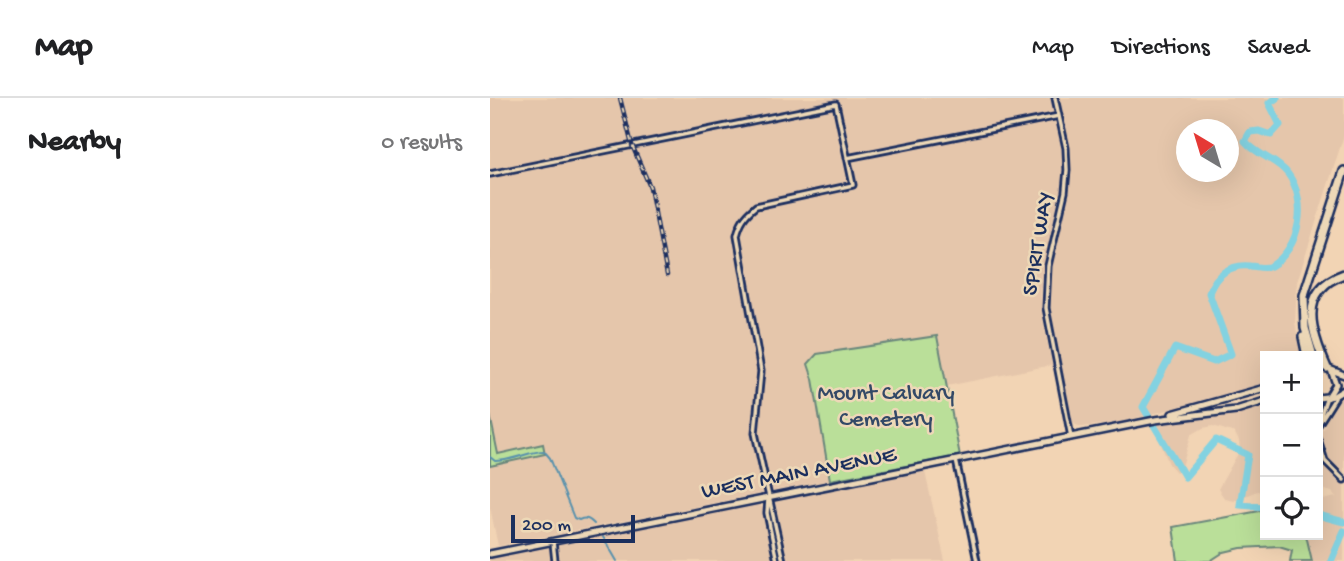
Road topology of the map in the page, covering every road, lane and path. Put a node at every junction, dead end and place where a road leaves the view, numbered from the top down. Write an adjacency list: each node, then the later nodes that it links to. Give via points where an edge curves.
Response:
1 (1055, 98): 2 (street, SPIRIT WAY)
2 (1059, 116): 3 (street); 21 (street, SPIRIT WAY, via 1066,148 1066,181 1048,267 1046,308)
3 (847, 158): 5 (street, via 835,104); 25 (street, via 853,184 756,206 739,225 761,371 755,433)
4 (1344, 171): 7 (highway, via 1307,284)
5 (490, 174)
6 (1344, 274): 11 (highway, via 1322,289 1311,315 1312,332)
7 (1303, 316): 8 (highway); 9 (highway)
8 (1306, 351)
9 (1312, 351)
10 (1323, 367): 11 (main road)
11 (1329, 369): 12 (main road); 16 (main road, via 1336,384)
12 (1344, 375)
13 (1260, 389): 20 (main road, WEST MAIN AVENUE)
14 (1342, 392): 16 (main road); 19 (street)
15 (1323, 397): 16 (main road)
16 (1327, 397): 18 (street)
17 (1260, 403): 20 (main road, WEST MAIN AVENUE)
18 (1322, 414)
19 (1323, 416)
20 (1155, 420): 21 (main road, WEST MAIN AVENUE)
21 (1071, 437): 23 (main road, WEST MAIN AVENUE)
22 (1323, 455): 24 (street)
23 (956, 460): 25 (main road, WEST MAIN AVENUE); 31 (street)
24 (1344, 480)
25 (768, 498): 26 (main road, WEST MAIN AVENUE); 29 (street); 30 (street)
26 (553, 541): 27 (main road, WEST MAIN AVENUE); 28 (street)
27 (490, 554)
28 (555, 561)
29 (777, 561)
30 (783, 561)
31 (977, 561)

